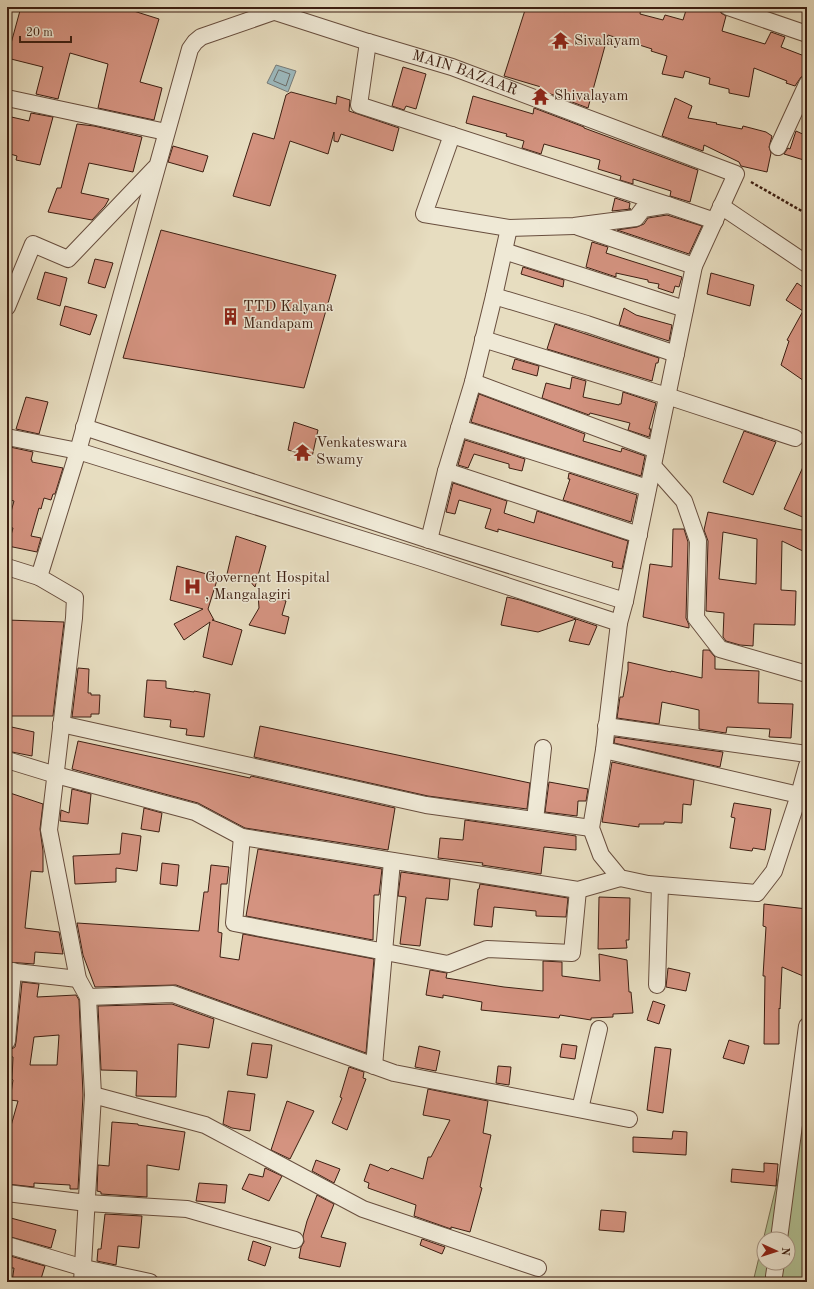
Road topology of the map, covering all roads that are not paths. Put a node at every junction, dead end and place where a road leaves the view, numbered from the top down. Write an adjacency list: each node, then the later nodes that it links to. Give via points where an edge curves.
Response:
1 (258, 7): 4 (street, MAIN BAZAAR)
2 (291, 7): 4 (street)
3 (728, 7): 5 (street)
4 (275, 12): 6 (street, MAIN BAZAAR); 9 (street, via 201,37 195,42 190,49)
5 (807, 34)
6 (368, 42): 10 (street, via 359,105); 14 (street, MAIN BAZAAR, via 452,67 736,174)
7 (807, 84): 11 (street)
8 (7, 98): 9 (street)
9 (166, 132): 12 (street)
10 (452, 135): 13 (street); 17 (street, via 424,214)
11 (778, 147)
12 (157, 166): 21 (street, via 68,259 33,244); 29 (street)
13 (668, 205): 15 (street); 16 (street, via 643,209 636,218)
14 (721, 206): 15 (street); 19 (street)
15 (715, 221): 20 (street)
16 (574, 226): 17 (street); 20 (street)
17 (509, 228): 18 (street)
18 (504, 251): 22 (street); 24 (street)
19 (807, 264)
20 (694, 266): 24 (street)
21 (12, 282): 23 (street)
22 (494, 296): 25 (street); 26 (street)
23 (7, 307)
24 (685, 309): 26 (street)
25 (483, 339): 27 (street); 28 (street)
26 (676, 354): 28 (street)
27 (473, 382): 30 (street); 33 (street)
28 (667, 396): 32 (street); 33 (street)
29 (84, 427): 34 (street); 38 (street)
30 (459, 428): 36 (street); 37 (street)
31 (7, 437): 34 (street)
32 (795, 438)
33 (656, 450): 35 (street)
34 (78, 451): 39 (street); 43 (street)
35 (653, 466): 37 (street); 46 (street, via 684,501 698,541 696,618 720,649)
36 (446, 471): 40 (street); 41 (street)
37 (648, 488): 40 (street)
38 (293, 495): 39 (street); 41 (street)
39 (286, 516): 45 (street)
40 (639, 535): 44 (street)
41 (429, 540): 44 (street)
42 (7, 567): 43 (street)
43 (39, 577): 47 (street, via 75,598)
44 (625, 601): 45 (street)
45 (619, 623): 48 (street)
46 (807, 674)
47 (61, 724): 54 (street); 56 (street, via 426,805)
48 (606, 726): 50 (street); 51 (street)
49 (543, 748): 56 (street)
50 (604, 750): 55 (street); 57 (street)
51 (807, 754)
52 (7, 760): 54 (street)
53 (807, 766): 55 (street)
54 (56, 775): 58 (street, via 195,812); 65 (street, via 49,830)
55 (800, 806): 61 (street, via 774,871 757,893)
56 (535, 820): 57 (street)
57 (591, 828): 60 (street, via 601,855)
58 (242, 837): 59 (street); 63 (street, via 234,923)
59 (392, 861): 62 (street); 63 (street)
60 (620, 878): 61 (street); 62 (street)
61 (660, 885): 66 (street)
62 (578, 890): 63 (street, via 572,953 487,949 448,964)
63 (385, 952): 71 (street)
64 (10, 971): 65 (street); 70 (street)
65 (78, 979): 67 (street)
66 (656, 985)
67 (88, 997): 71 (street, via 173,994); 72 (street)
68 (807, 1026): 77 (street)
69 (599, 1029): 73 (street)
70 (7, 1041)
71 (374, 1066): 73 (street, via 394,1073)
72 (93, 1095): 76 (street); 80 (street, via 205,1125 363,1209)
73 (580, 1109): 74 (street)
74 (629, 1119)
75 (7, 1193): 76 (street)
76 (87, 1203): 78 (street, via 187,1209); 81 (street)
77 (780, 1231)
78 (295, 1240)
79 (7, 1245): 81 (street)
80 (538, 1268)
81 (83, 1275): 82 (street)
82 (150, 1282)

